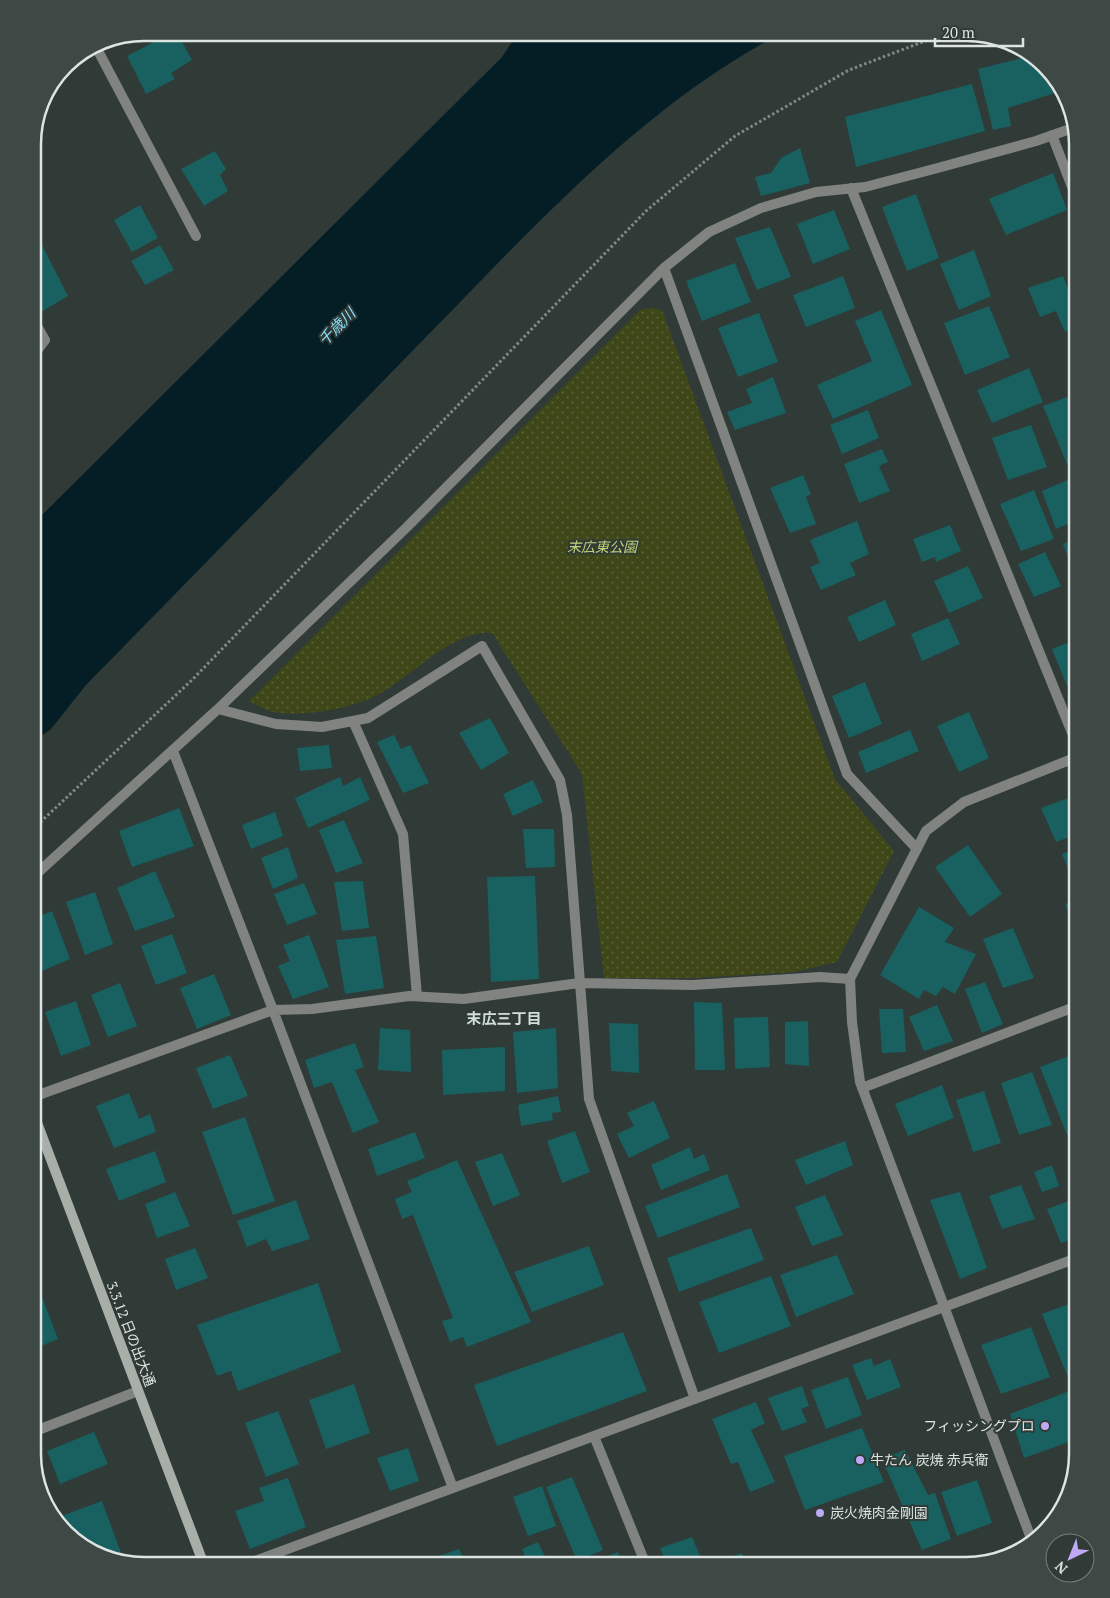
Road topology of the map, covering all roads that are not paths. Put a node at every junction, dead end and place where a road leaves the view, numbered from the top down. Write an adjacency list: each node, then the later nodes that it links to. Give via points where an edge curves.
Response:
1 (99, 52): 6 (street)
2 (1068, 130): 3 (street)
3 (1052, 135): 4 (street); 5 (street, via 934,169)
4 (1069, 178)
5 (851, 188): 7 (street, via 816,192 761,208 709,232); 12 (street)
6 (196, 236)
7 (664, 268): 10 (street, via 407,527); 15 (street, via 847,774)
8 (41, 333): 9 (street, via 45,340)
9 (41, 345)
10 (218, 709): 11 (street, via 276,724 322,727); 13 (street)
11 (353, 721): 18 (street, via 368,718 482,646 560,780 568,823); 19 (street, via 404,834)
12 (1069, 723)
13 (173, 751): 16 (street); 21 (street)
14 (1069, 761): 15 (street, via 964,802 926,830)
15 (917, 849): 17 (street)
16 (41, 870)
17 (850, 979): 18 (street, via 820,977 693,985); 22 (street, via 852,1022)
18 (579, 982): 19 (street, via 464,999); 28 (street, via 589,1100)
19 (417, 996): 21 (street, via 312,1009)
20 (1069, 1009): 22 (street)
21 (273, 1010): 23 (street); 31 (street)
22 (862, 1088): 26 (street)
23 (41, 1095)
24 (41, 1136): 27 (street, 3.3.12 日の出大通)
25 (1069, 1261): 26 (street)
26 (944, 1307): 28 (street); 32 (street)
27 (138, 1391): 29 (street); 33 (street, 3.3.12 日の出大通)
28 (695, 1399): 30 (street)
29 (41, 1429)
30 (594, 1436): 31 (street); 35 (street)
31 (453, 1488): 34 (street)
32 (1030, 1535)
33 (201, 1557)
34 (266, 1557)
35 (643, 1557)

